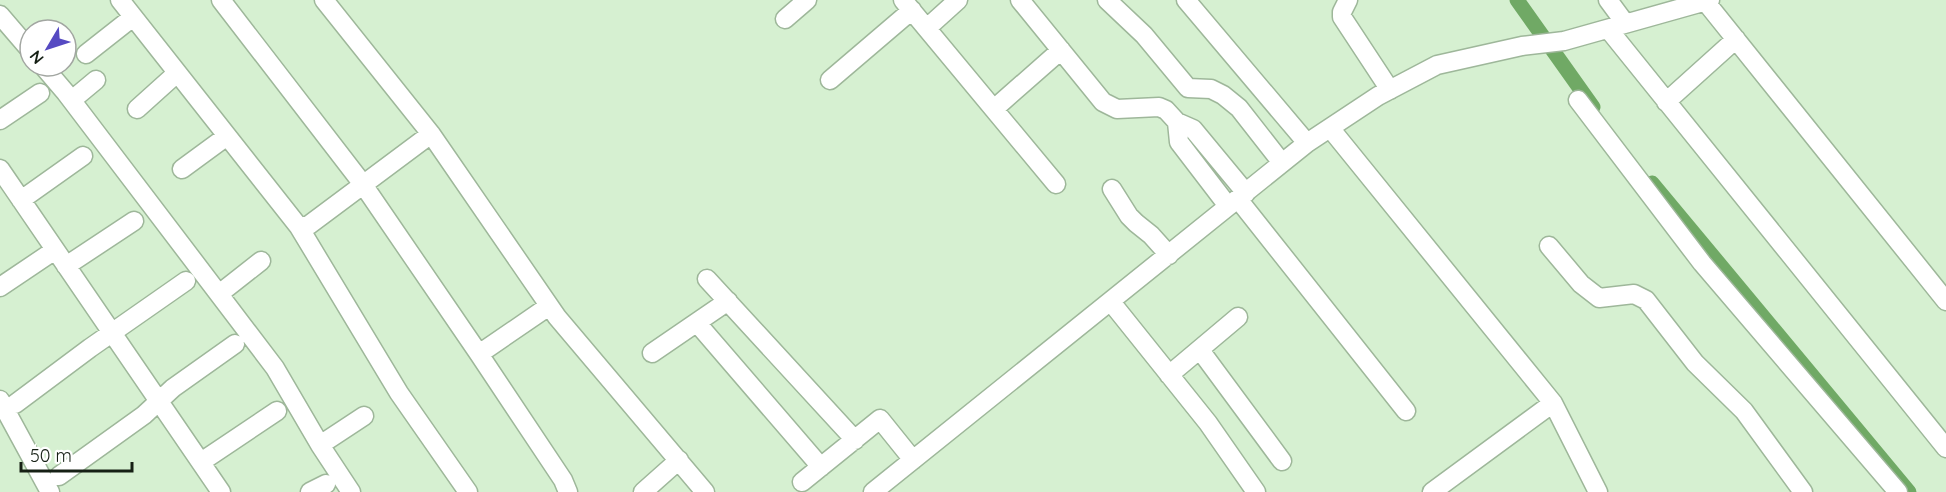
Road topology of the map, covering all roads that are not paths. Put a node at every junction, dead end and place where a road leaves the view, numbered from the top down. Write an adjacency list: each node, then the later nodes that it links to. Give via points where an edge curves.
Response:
1 (120, 0): 14 (street)
2 (220, 0): 42 (street)
3 (324, 0): 35 (street)
4 (807, 0): 15 (street)
5 (958, 0): 17 (street)
6 (1020, 0): 20 (street)
7 (1107, 0): 39 (street, via 1144,35 1188,88 1216,91 1239,108)
8 (1186, 0): 37 (street)
9 (1348, 0): 26 (street, via 1342,17)
10 (1608, 0): 16 (street)
11 (1707, 1): 16 (street); 19 (street)
12 (907, 5): 17 (street); 25 (street)
13 (0, 15): 18 (street)
14 (133, 16): 21 (street); 22 (street)
15 (785, 19)
16 (1617, 26): 26 (street, via 1564,41 1437,65); 30 (street)
17 (927, 28): 32 (street)
18 (18, 36)
19 (1736, 39): 30 (street); 58 (street)
20 (1061, 50): 32 (street); 45 (street, via 1110,107 1159,107 1192,129)
21 (86, 54)
22 (177, 74): 31 (street); 36 (street)
23 (54, 78): 28 (street)
24 (96, 80): 28 (street)
25 (830, 80)
26 (1390, 90): 34 (street)
27 (40, 93): 33 (street)
28 (72, 100): 57 (street)
29 (1578, 100): 98 (street, via 1702,263)
30 (1666, 102): 78 (street)
31 (137, 109)
32 (994, 109): 43 (street)
33 (0, 120)
34 (1330, 128): 37 (street); 71 (street)
35 (431, 134): 42 (street); 61 (street)
36 (227, 136): 40 (street); 48 (street)
37 (1307, 142): 39 (street)
38 (83, 156): 46 (street)
39 (1282, 163): 45 (street)
40 (182, 169)
41 (3, 181): 46 (street)
42 (362, 183): 48 (street, via 309,225); 68 (street)
43 (1056, 184)
44 (1112, 189): 51 (street, via 1129,216)
45 (1237, 199): 51 (street); 74 (street)
46 (21, 201): 50 (street)
47 (134, 221): 53 (street)
48 (299, 226): 89 (street, via 399,393)
49 (1549, 246): 97 (street, via 1581,284 1599,298 1634,294 1646,300 1695,363 1744,411)
50 (55, 250): 53 (street); 56 (street)
51 (1169, 255): 60 (street)
52 (261, 261): 57 (street)
53 (66, 266): 64 (street)
54 (707, 279): 59 (street)
55 (186, 281): 64 (street)
56 (0, 287)
57 (219, 294): 77 (street, via 275,368)
58 (1946, 301)
59 (728, 302): 63 (street); 76 (street)
60 (1110, 302): 69 (street); 80 (street)
61 (549, 306): 68 (street); 79 (street)
62 (1238, 317): 66 (street)
63 (697, 323): 67 (street); 83 (street)
64 (111, 333): 70 (street); 72 (street)
65 (235, 344): 70 (street)
66 (1200, 350): 69 (street); 81 (street)
67 (652, 353)
68 (480, 354): 85 (street)
69 (1169, 375): 94 (street)
70 (159, 401): 82 (street); 86 (street)
71 (1552, 403): 95 (street); 96 (street)
72 (5, 404): 86 (street)
73 (277, 411): 82 (street)
74 (1406, 411)
75 (364, 416): 77 (street)
76 (855, 440): 80 (street, via 880,419); 83 (street)
77 (320, 445): 88 (street)
78 (1946, 448)
79 (679, 460): 91 (street); 92 (street)
80 (913, 460): 93 (street)
81 (1282, 461)
82 (201, 462): 87 (street)
83 (820, 467): 84 (street)
84 (802, 482)
85 (566, 486): 90 (street)
86 (52, 488)
87 (214, 489)
88 (351, 492)
89 (468, 492)
90 (578, 492)
91 (643, 492)
92 (705, 492)
93 (873, 492)
94 (1256, 492)
95 (1432, 492)
96 (1598, 492)
97 (1803, 492)
98 (1898, 492)

